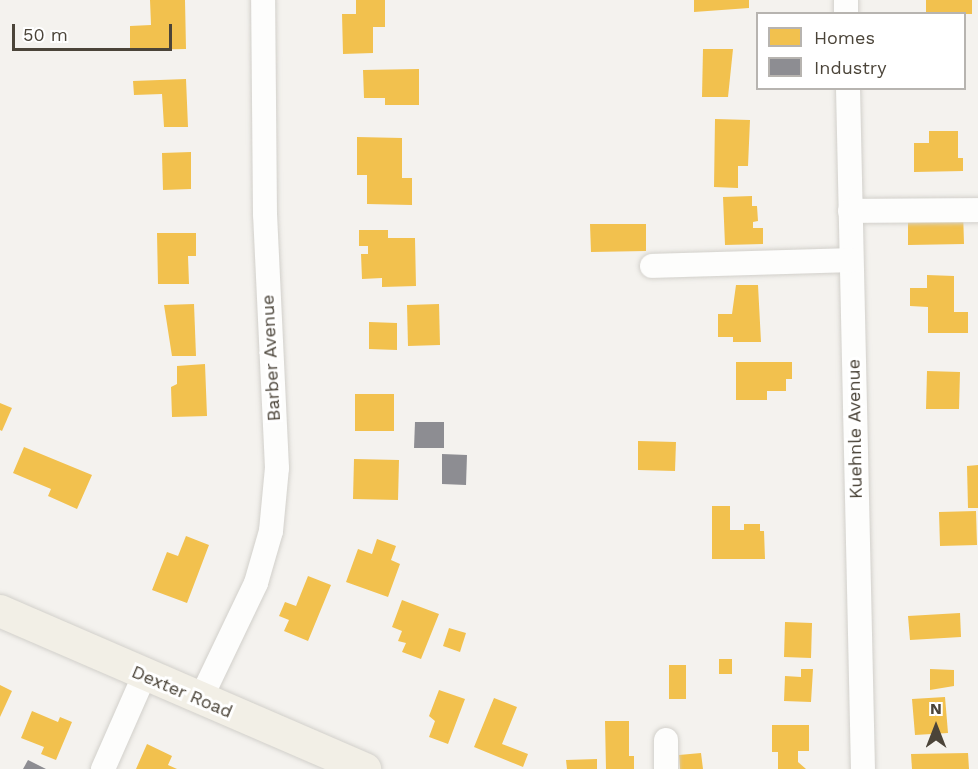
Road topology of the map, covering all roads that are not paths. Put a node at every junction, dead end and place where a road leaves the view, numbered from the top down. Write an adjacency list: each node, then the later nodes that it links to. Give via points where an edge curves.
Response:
1 (263, 0): 9 (street, Barber Avenue, via 265,215 276,468 272,520 256,583)
2 (848, 90): 4 (street, Kuehnle Avenue)
3 (978, 210): 4 (street)
4 (850, 211): 5 (street, Kuehnle Avenue)
5 (851, 260): 6 (street); 14 (street, Kuehnle Avenue)
6 (652, 266)
7 (0, 611): 8 (main road, Dexter Road)
8 (144, 676): 9 (main road, Dexter Road); 11 (street)
9 (200, 700): 12 (main road, Dexter Road)
10 (666, 740): 13 (street)
11 (103, 769)
12 (364, 769)
13 (666, 769)
14 (863, 769)

